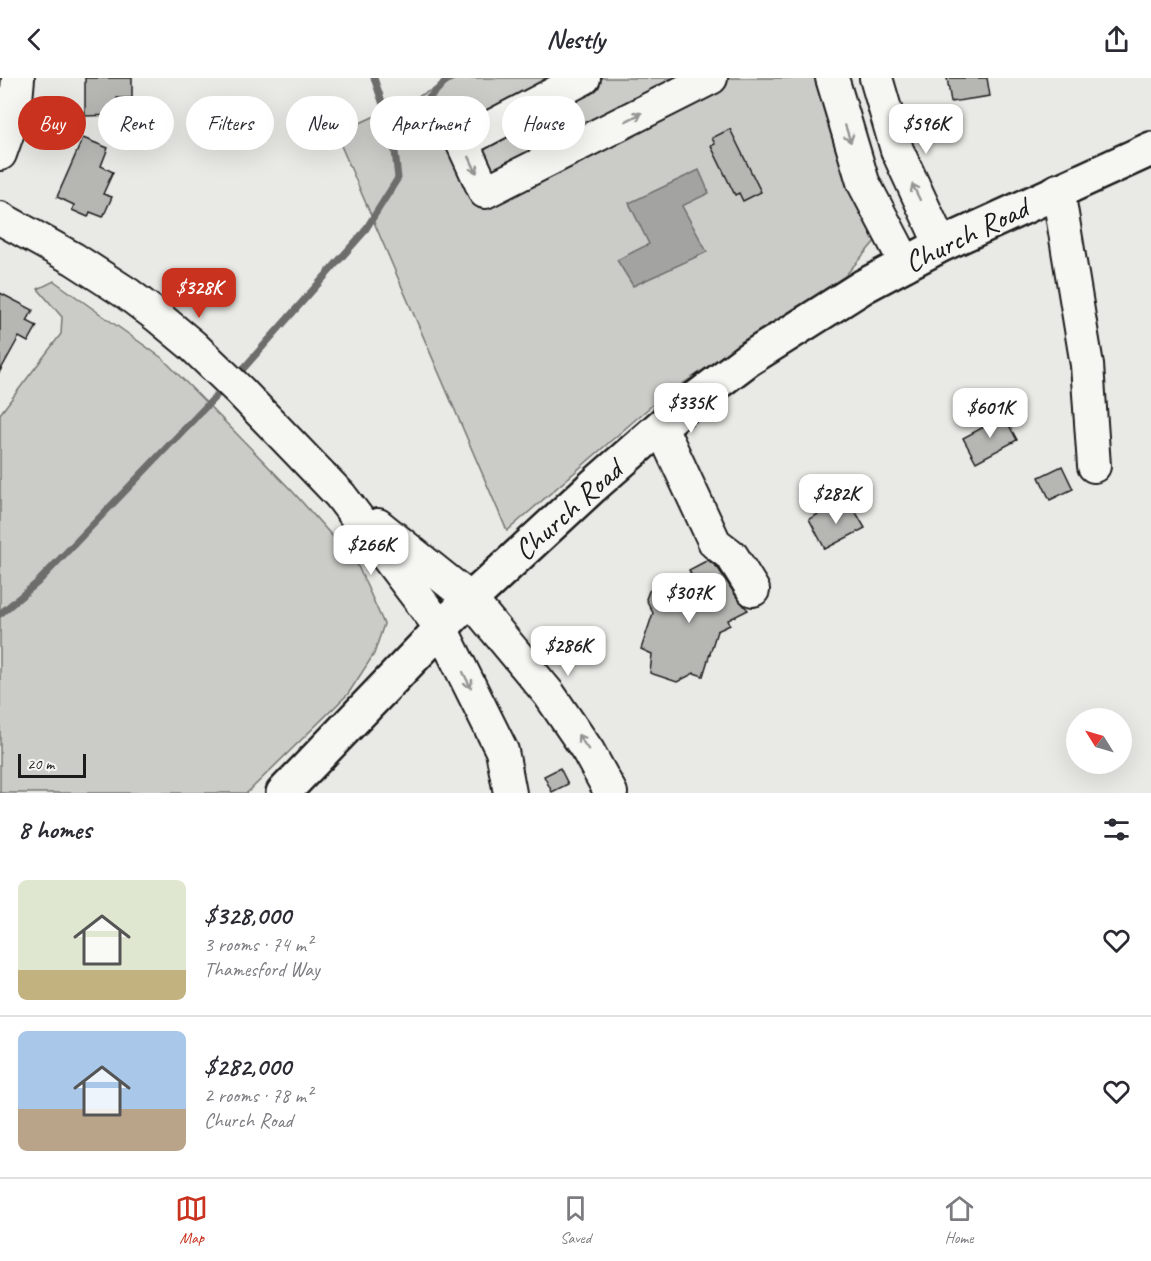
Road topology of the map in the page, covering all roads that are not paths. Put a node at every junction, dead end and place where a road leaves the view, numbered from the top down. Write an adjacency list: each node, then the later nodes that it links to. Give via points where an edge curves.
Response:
1 (18, 78): 7 (street, via 15,112)
2 (584, 78): 3 (street, one-way to 3, via 462,142 485,192)
3 (711, 78)
4 (832, 78): 11 (street, one-way to 11, via 864,182)
5 (876, 78): 10 (street, one-way to 5, via 897,150)
6 (1151, 149): 8 (main road, Church Road)
7 (0, 154)
8 (1058, 190): 10 (main road, Church Road); 13 (street, via 1087,365)
9 (0, 218): 14 (street, via 74,259 157,316 240,391)
10 (941, 245): 11 (main road, Church Road)
11 (906, 264): 12 (main road, Church Road, via 747,360)
12 (660, 427): 15 (street, via 715,543 732,556); 16 (main road, Church Road)
13 (1094, 466)
14 (340, 495): 16 (street); 17 (street)
15 (753, 590)
16 (470, 599): 17 (main road, Church Road); 20 (street, one-way to 16, via 549,694)
17 (441, 628): 18 (main road, Church Road); 19 (street, one-way to 19, via 502,752)
18 (283, 793)
19 (510, 793)
20 (611, 793)

